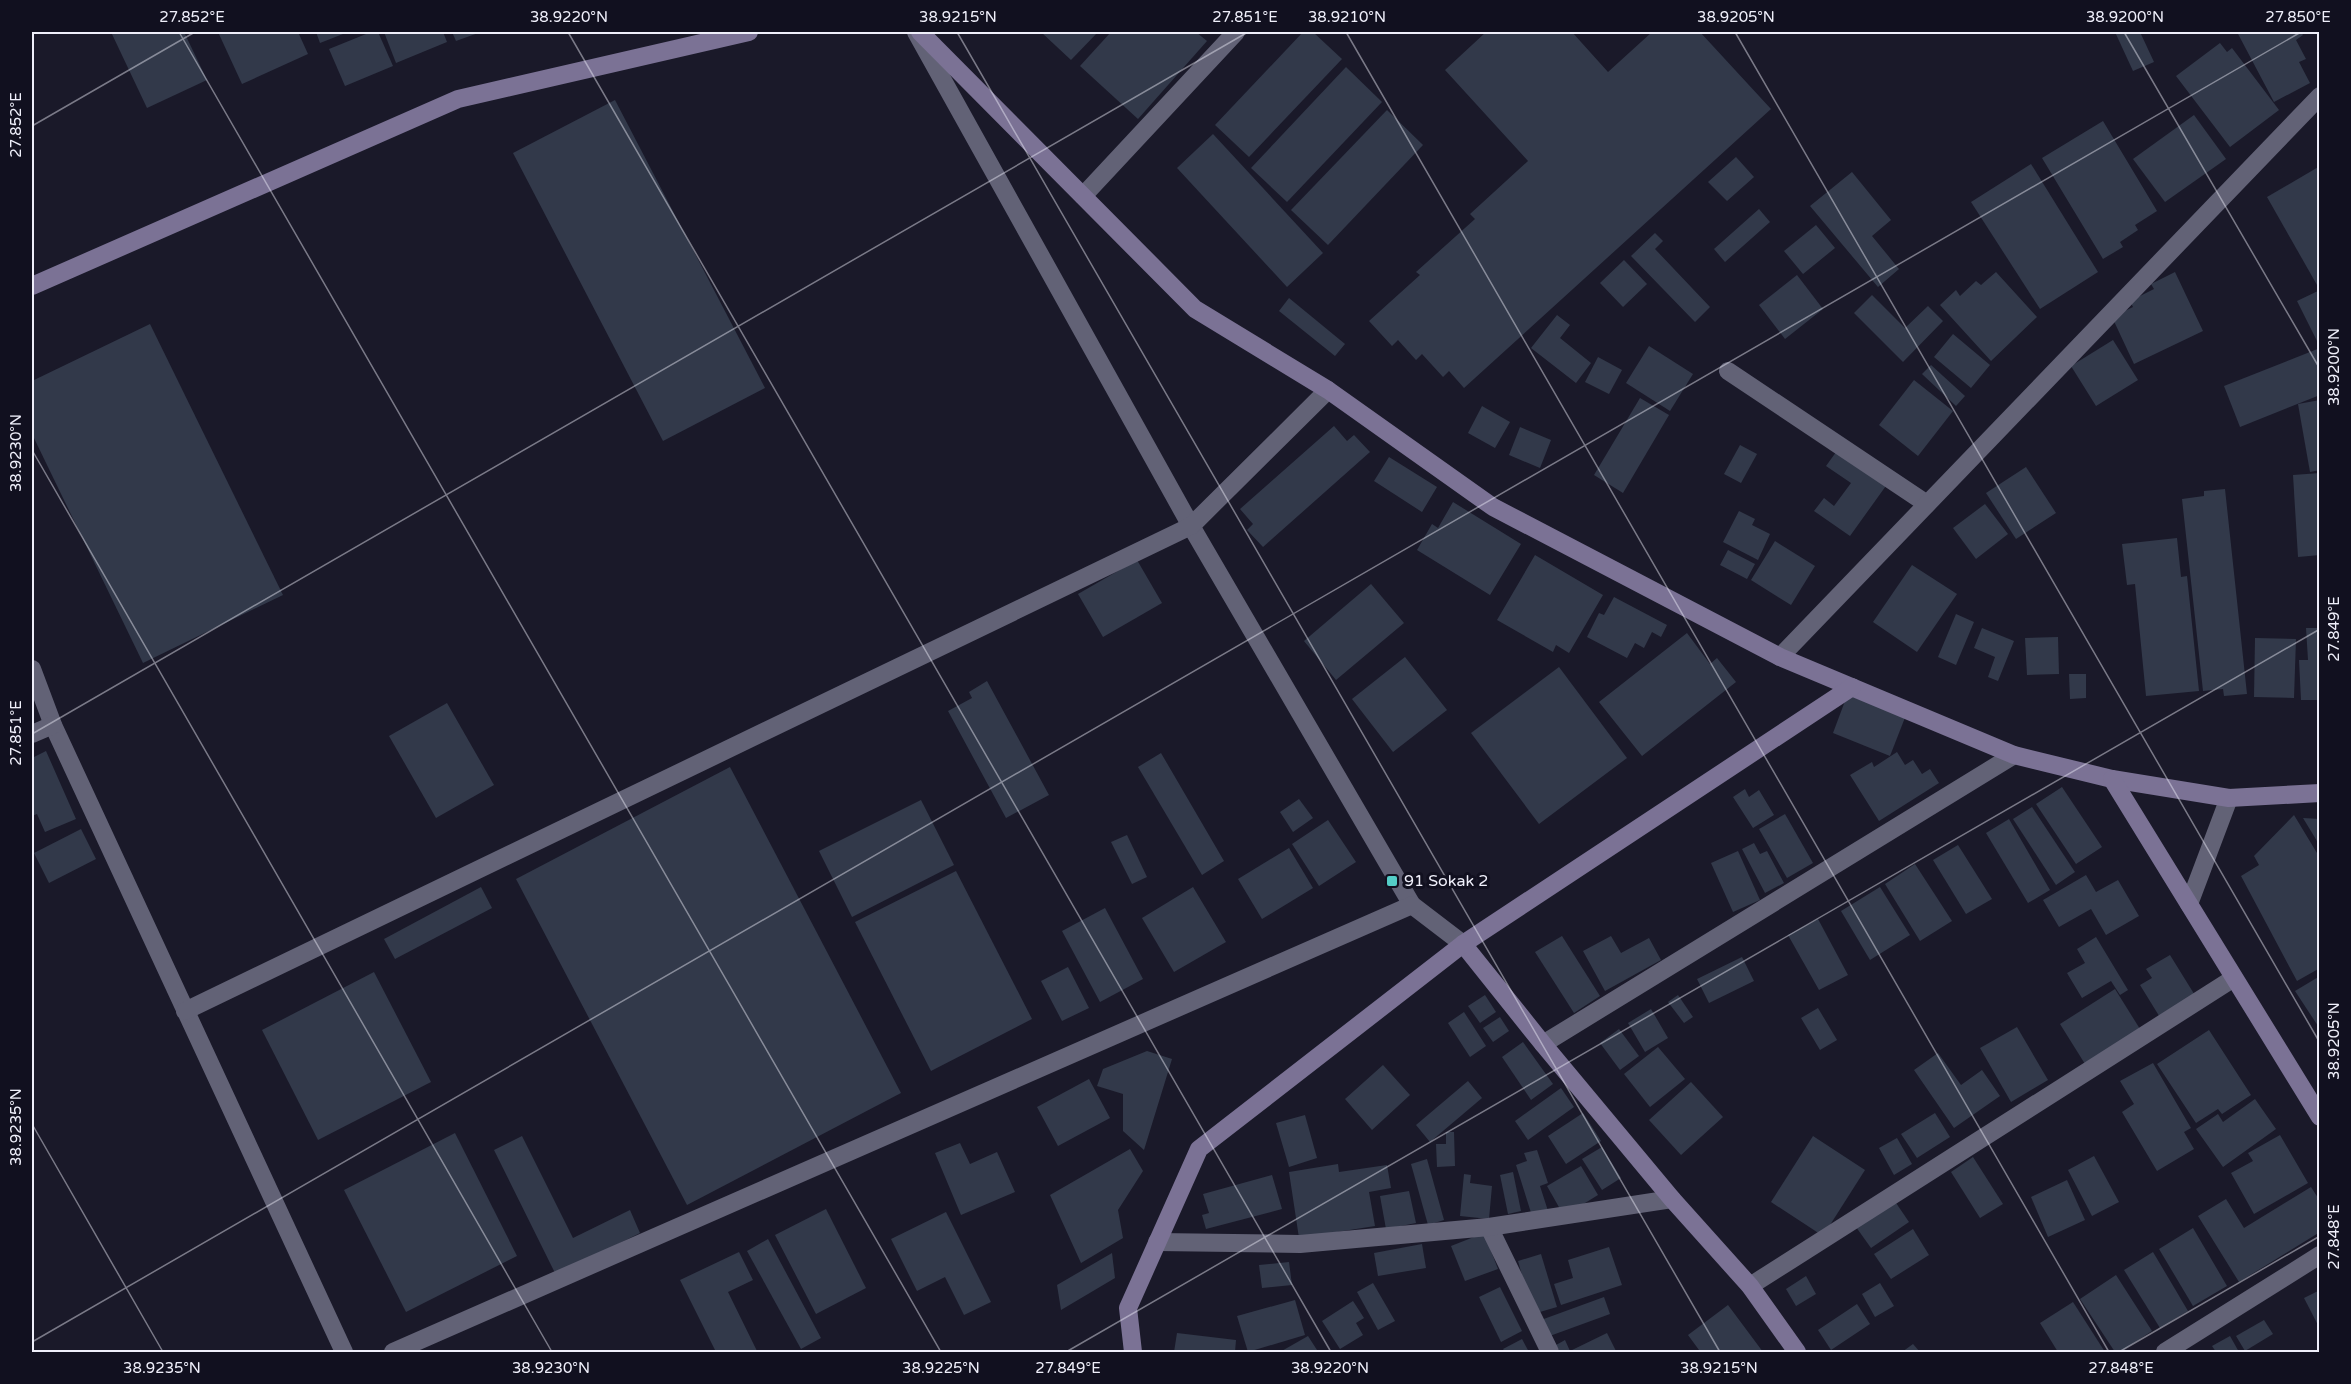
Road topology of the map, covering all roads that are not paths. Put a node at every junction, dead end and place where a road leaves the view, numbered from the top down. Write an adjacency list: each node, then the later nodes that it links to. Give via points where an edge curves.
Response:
1 (749, 32): 7 (street, via 458,99)
2 (916, 32): 11 (street)
3 (920, 32): 6 (street)
4 (1236, 32): 6 (street)
5 (2319, 96): 10 (street)
6 (1083, 196): 9 (street, via 1195,309)
7 (32, 286)
8 (1728, 371): 10 (street)
9 (1328, 390): 11 (street); 12 (street, via 1493,507)
10 (1927, 504): 12 (street)
11 (1191, 526): 22 (street); 25 (street)
12 (1780, 657): 14 (street)
13 (32, 669): 15 (street)
14 (1852, 687): 17 (street); 23 (street)
15 (53, 725): 16 (street); 25 (street)
16 (32, 734)
17 (2014, 755): 18 (street); 26 (street)
18 (2112, 779): 20 (street); 21 (street)
19 (2319, 793): 20 (street)
20 (2229, 798): 21 (street)
21 (2189, 904): 24 (street)
22 (1412, 905): 23 (street); 34 (street)
23 (1463, 944): 26 (street); 30 (street, via 1199,1149)
24 (2234, 978): 27 (street); 32 (street)
25 (185, 1011): 33 (street)
26 (1543, 1044): 28 (street)
27 (2319, 1117)
28 (1672, 1199): 29 (street); 32 (street)
29 (1489, 1227): 30 (street, via 1300,1244); 36 (street)
30 (1157, 1242): 35 (street, via 1128,1308)
31 (2319, 1255): 38 (street)
32 (1750, 1286): 37 (street)
33 (344, 1353)
34 (393, 1353)
35 (1133, 1353)
36 (1550, 1353)
37 (1797, 1353)
38 (2165, 1353)

